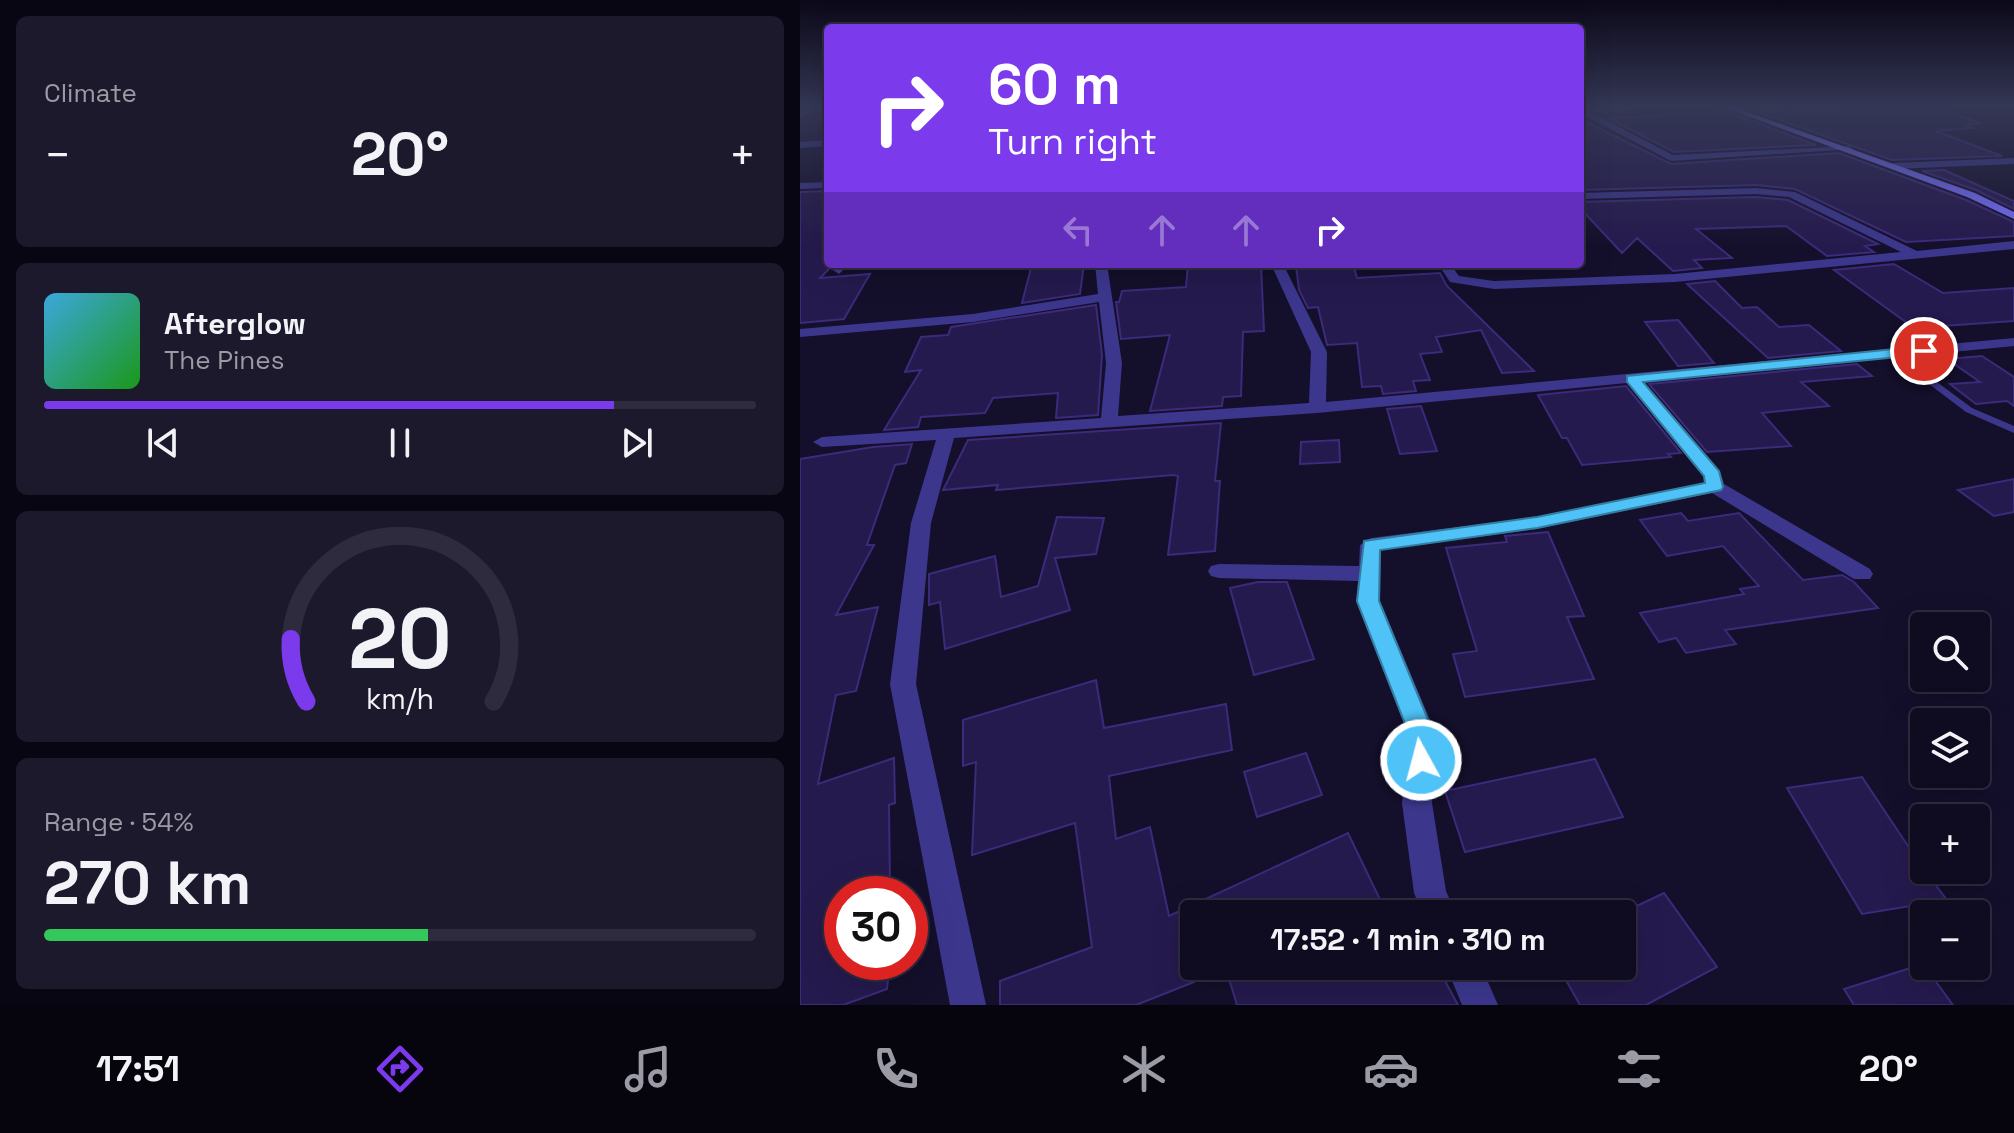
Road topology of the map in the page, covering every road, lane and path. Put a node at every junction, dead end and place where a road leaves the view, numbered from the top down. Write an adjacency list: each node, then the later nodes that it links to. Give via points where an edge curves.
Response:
1 (1663, 154): 2 (street, via 1671,158)
2 (1752, 154)
3 (1862, 154): 5 (street)
4 (2014, 161): 5 (street)
5 (1893, 166): 9 (street)
6 (824, 185): 7 (street)
7 (800, 186)
8 (1584, 196): 11 (street, via 1791,194)
9 (2014, 216)
10 (2014, 245): 11 (street)
11 (1912, 253): 14 (street, via 1675,278 1494,285 1455,279)
12 (1101, 268): 15 (street)
13 (1279, 268): 20 (street, via 1319,352)
14 (1447, 268)
15 (1103, 297): 16 (street, via 973,318); 21 (street, via 1114,363)
16 (800, 333)
17 (2014, 342): 18 (street)
18 (1895, 354): 19 (street); 22 (lane, via 1969,410)
19 (1632, 379): 20 (street); 25 (street, via 1713,475)
20 (1317, 408): 21 (street)
21 (1109, 423): 23 (street)
22 (2014, 430)
23 (947, 433): 24 (street); 31 (street, via 921,523 903,684)
24 (822, 442)
25 (1715, 487): 27 (street, via 1537,523 1371,545); 28 (street)
26 (1219, 571): 27 (street)
27 (1367, 574): 29 (street, via 1368,601 1424,739 1417,803)
28 (1862, 574)
29 (1433, 900)
30 (1469, 980): 32 (street)
31 (968, 1005)
32 (1480, 1005)

